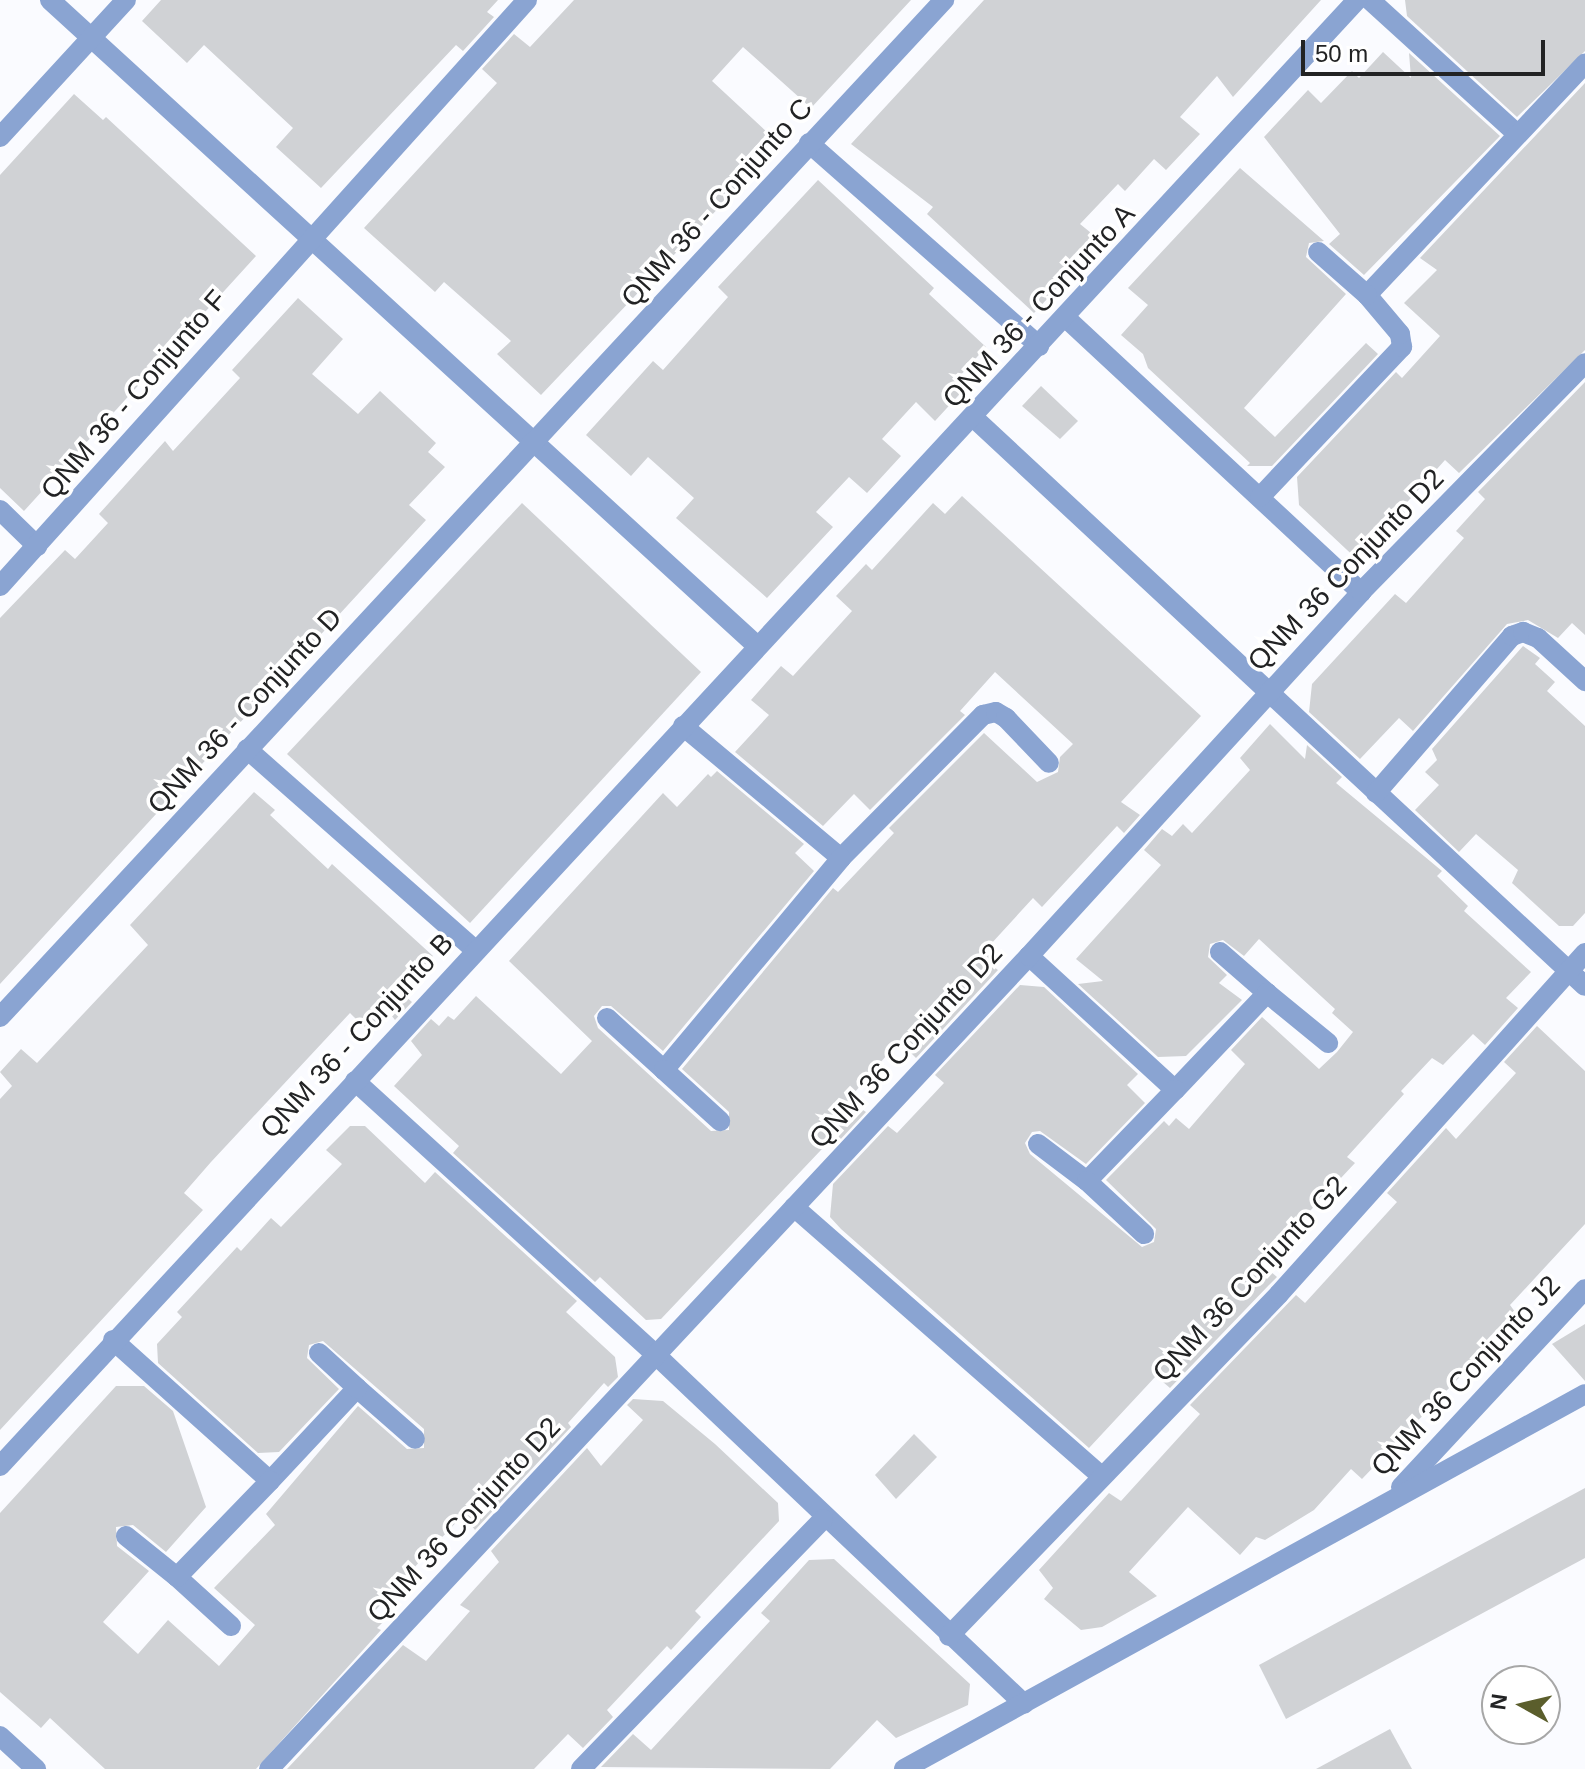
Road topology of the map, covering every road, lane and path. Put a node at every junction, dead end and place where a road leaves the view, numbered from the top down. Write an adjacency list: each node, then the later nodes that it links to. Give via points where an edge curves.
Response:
1 (50, 0): 7 (street)
2 (126, 0): 7 (street)
3 (527, 0): 12 (street, QNM 36 - Conjunto F)
4 (944, 0): 11 (street, QNM 36 - Conjunto C)
5 (1357, 0): 15 (street, QNM 36 - Conjunto A)
6 (1370, 0): 9 (street)
7 (91, 39): 10 (street); 12 (street)
8 (1585, 64): 9 (street)
9 (1516, 133): 14 (street)
10 (0, 137)
11 (809, 143): 16 (street); 19 (street, QNM 36 - Conjunto C)
12 (308, 240): 19 (street); 22 (street, QNM 36 - Conjunto F)
13 (1318, 252): 14 (street)
14 (1367, 295): 20 (street, via 1400,334 1398,356)
15 (1066, 318): 16 (street, QNM 36 - Conjunto A); 20 (street)
16 (1039, 346): 18 (street, QNM 36 - Conjunto A)
17 (1585, 363): 24 (street, QNM 36 Conjunto D2)
18 (974, 418): 25 (street, QNM 36 - Conjunto A); 27 (street)
19 (534, 446): 25 (street); 29 (street, QNM 36 - Conjunto D)
20 (1260, 497): 24 (street)
21 (0, 510): 22 (street)
22 (37, 546): 23 (street, QNM 36 - Conjunto F)
23 (0, 586)
24 (1361, 592): 27 (street, QNM 36 Conjunto D2)
25 (756, 645): 28 (street, QNM 36 - Conjunto B)
26 (1581, 670): 31 (street, via 1538,638 1523,632 1512,636)
27 (1269, 691): 31 (street); 36 (street, QNM 36 Conjunto D2)
28 (683, 726): 32 (street); 33 (street, QNM 36 - Conjunto B)
29 (247, 749): 33 (street); 40 (street, QNM 36 - Conjunto D)
30 (1049, 763): 32 (street, via 1006,718 996,712 983,715)
31 (1376, 793): 37 (street)
32 (841, 858): 43 (street)
33 (475, 950): 44 (street, QNM 36 - Conjunto B)
34 (1220, 952): 39 (street)
35 (1585, 953): 37 (street, QNM 36 Conjunto G2)
36 (1029, 956): 45 (street); 49 (street, QNM 36 Conjunto D2)
37 (1569, 971): 38 (street); 59 (street, QNM 36 Conjunto G2, via 1279,1294)
38 (1585, 986)
39 (1267, 993): 42 (street); 45 (street)
40 (0, 1017)
41 (607, 1018): 43 (street)
42 (1328, 1043)
43 (664, 1070): 46 (street)
44 (355, 1081): 52 (street, QNM 36 - Conjunto B); 54 (street)
45 (1175, 1090): 48 (street)
46 (720, 1121)
47 (1038, 1144): 48 (street)
48 (1087, 1181): 50 (street)
49 (794, 1207): 54 (street, QNM 36 Conjunto D2); 59 (street)
50 (1144, 1234)
51 (1585, 1289): 61 (street, QNM 36 Conjunto J2)
52 (113, 1340): 58 (street, QNM 36 - Conjunto B); 60 (street)
53 (319, 1353): 55 (street)
54 (656, 1355): 62 (street); 70 (street, QNM 36 Conjunto D2)
55 (357, 1388): 57 (street); 60 (street)
56 (1585, 1394): 61 (street)
57 (415, 1439)
58 (0, 1466)
59 (1101, 1476): 66 (street, QNM 36 Conjunto G2)
60 (270, 1481): 64 (street)
61 (1387, 1502): 67 (street)
62 (823, 1519): 66 (street); 71 (street)
63 (126, 1536): 64 (street)
64 (177, 1577): 65 (street)
65 (231, 1626)
66 (949, 1636): 67 (street)
67 (1024, 1704): 72 (street)
68 (0, 1736): 69 (street)
69 (36, 1769)
70 (269, 1769)
71 (581, 1769)
72 (904, 1769)

